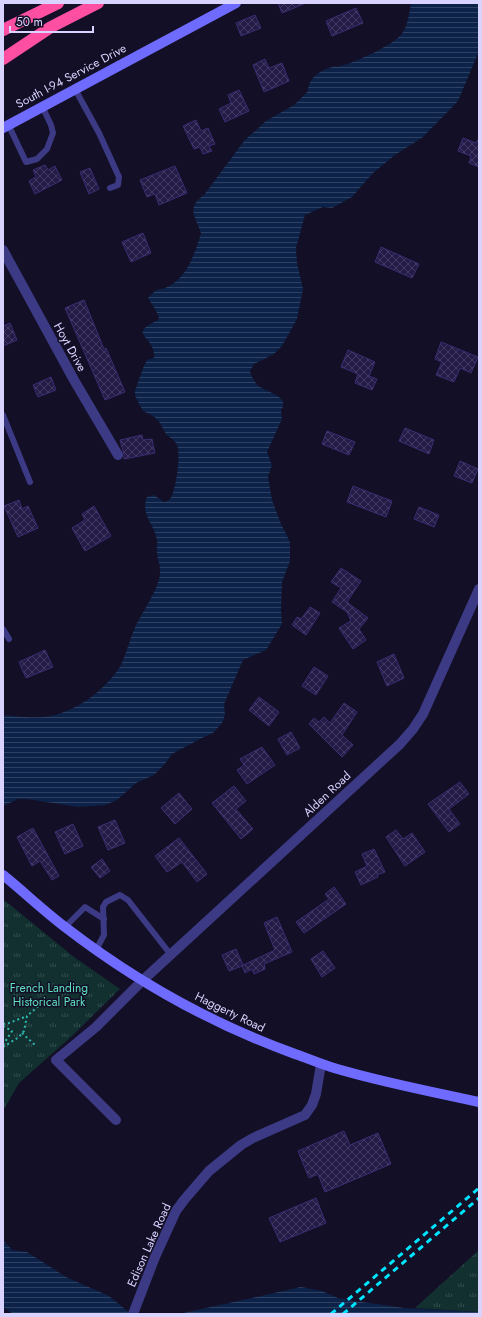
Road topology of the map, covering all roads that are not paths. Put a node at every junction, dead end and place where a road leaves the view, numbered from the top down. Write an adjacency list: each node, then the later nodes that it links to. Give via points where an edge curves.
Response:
1 (58, 3): 4 (highway)
2 (98, 3): 5 (highway, via 51,27)
3 (236, 3): 6 (main road, South I-94 Service Drive)
4 (3, 30)
5 (3, 59)
6 (75, 89): 7 (main road, South I-94 Service Drive); 9 (lane, via 119,176 118,185)
7 (42, 106): 8 (main road, South I-94 Service Drive); 8 (lane, via 53,133 47,149 37,159 26,162)
8 (6, 126)
9 (110, 188)
10 (3, 250): 12 (street, Hoyt Drive)
11 (3, 415): 13 (lane)
12 (118, 455)
13 (30, 482)
14 (479, 589): 21 (street, Alden Road, via 423,714 405,739)
15 (3, 629): 16 (lane)
16 (9, 639)
17 (3, 875): 19 (main road, Haggerty Road)
18 (104, 919): 19 (lane, via 85,907); 20 (lane, via 104,935); 21 (lane, via 103,907 106,902 120,895 128,900)
19 (65, 927): 20 (main road, Haggerty Road)
20 (96, 950): 22 (main road, Haggerty Road)
21 (171, 955): 22 (street, Alden Road)
22 (142, 981): 23 (main road, Haggerty Road, via 235,1030); 25 (street, Alden Road, via 96,1027 56,1060)
23 (322, 1064): 24 (main road, Haggerty Road, via 400,1085); 26 (street, Edison Lake Road, via 316,1094 305,1115 252,1138 209,1171 191,1191 176,1211)
24 (479, 1102)
25 (116, 1120)
26 (133, 1314)

